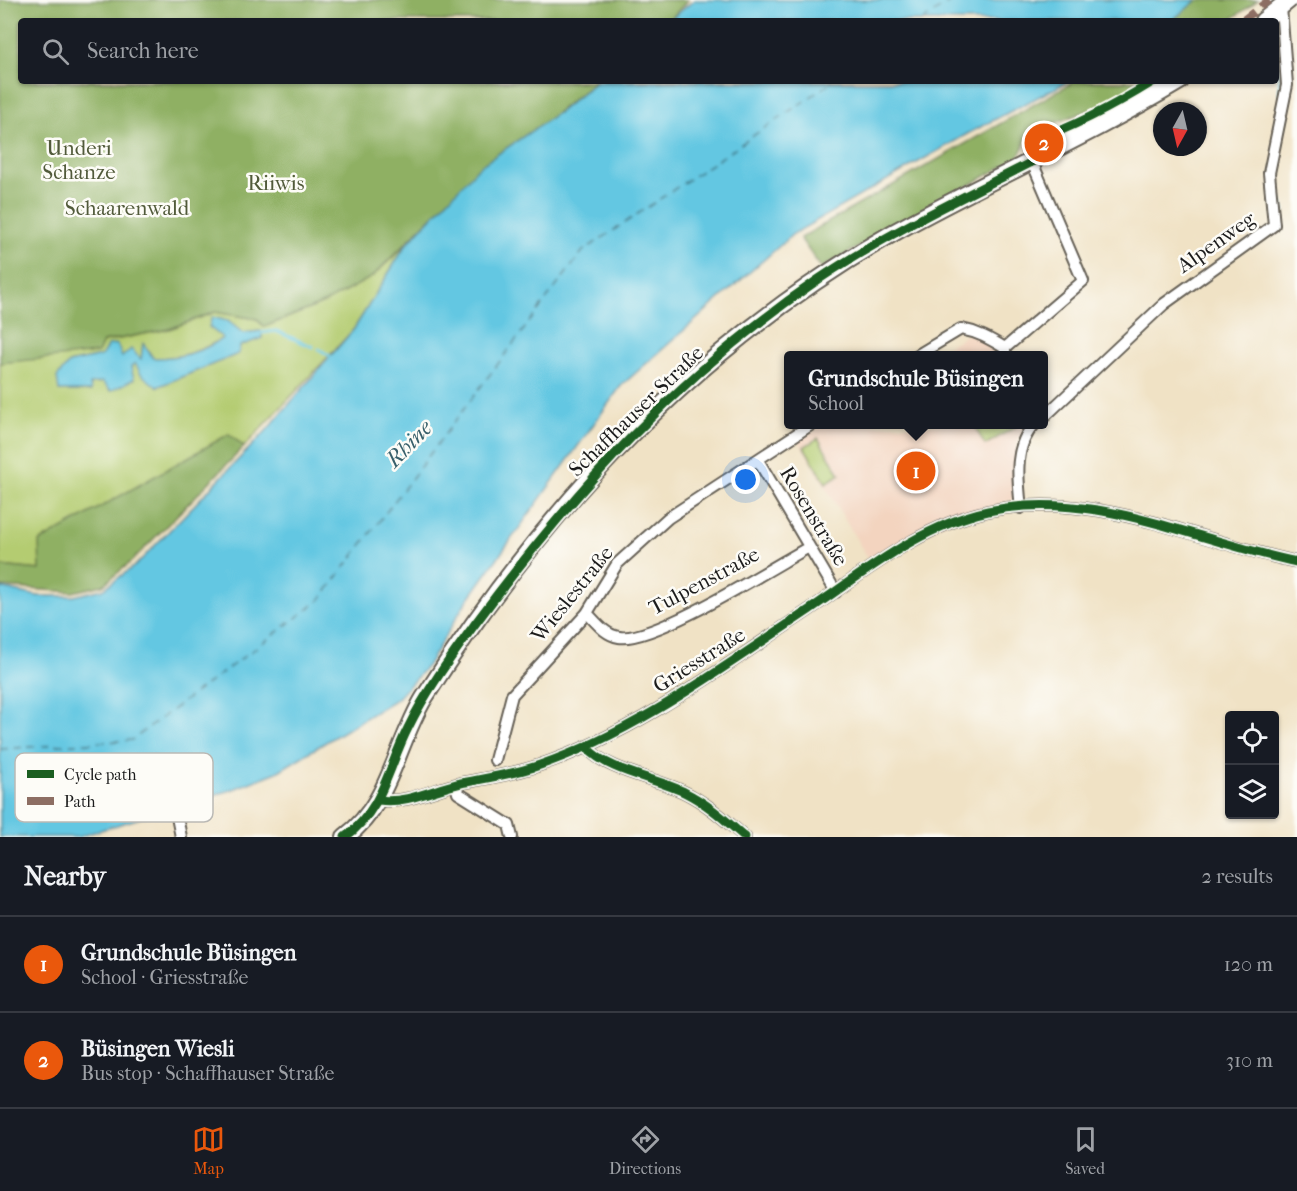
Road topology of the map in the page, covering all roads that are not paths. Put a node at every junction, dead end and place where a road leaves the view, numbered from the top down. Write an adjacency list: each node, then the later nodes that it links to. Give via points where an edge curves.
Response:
1 (1285, 3): 2 (main road); 8 (street, Alpenweg, via 1287,85 1269,173 1274,225 1164,304)
2 (1267, 18)
3 (1175, 84): 4 (main road, Schaffhauser Straße)
4 (1032, 162): 7 (street, via 1083,281); 20 (main road, Schaffhauser Straße, via 893,234 821,278 732,344 642,425 558,516 454,653 408,727)
5 (924, 351): 6 (street, via 961,329 978,332)
6 (1004, 351)
7 (1006, 351)
8 (1048, 412)
9 (804, 429): 11 (street, Wieslestraße)
10 (1032, 429): 12 (street, via 1019,458)
11 (758, 460): 13 (street, Rosenstraße); 16 (street, Wieslestraße, via 668,518 617,564)
12 (1021, 508): 14 (street, Griesstraße, via 1095,508 1249,552); 15 (street, Griesstraße, via 989,511 925,534)
13 (808, 547): 15 (street, Rosenstraße); 16 (street, Tulpenstraße, via 660,629 616,637)
14 (1297, 561)
15 (836, 592): 17 (street, Griesstraße, via 631,724)
16 (587, 613): 18 (street, Wieslestraße, via 512,695)
17 (586, 747): 19 (street, Griesstraße, via 539,766); 25 (street, via 602,760 685,792)
18 (495, 760)
19 (456, 785): 20 (street, Griesstraße, via 400,801); 24 (street, via 459,793 508,825)
20 (379, 800): 23 (main road, Schaffhauser Straße, via 367,818)
21 (178, 822): 22 (street)
22 (181, 837)
23 (345, 837)
24 (512, 837)
25 (745, 837)

